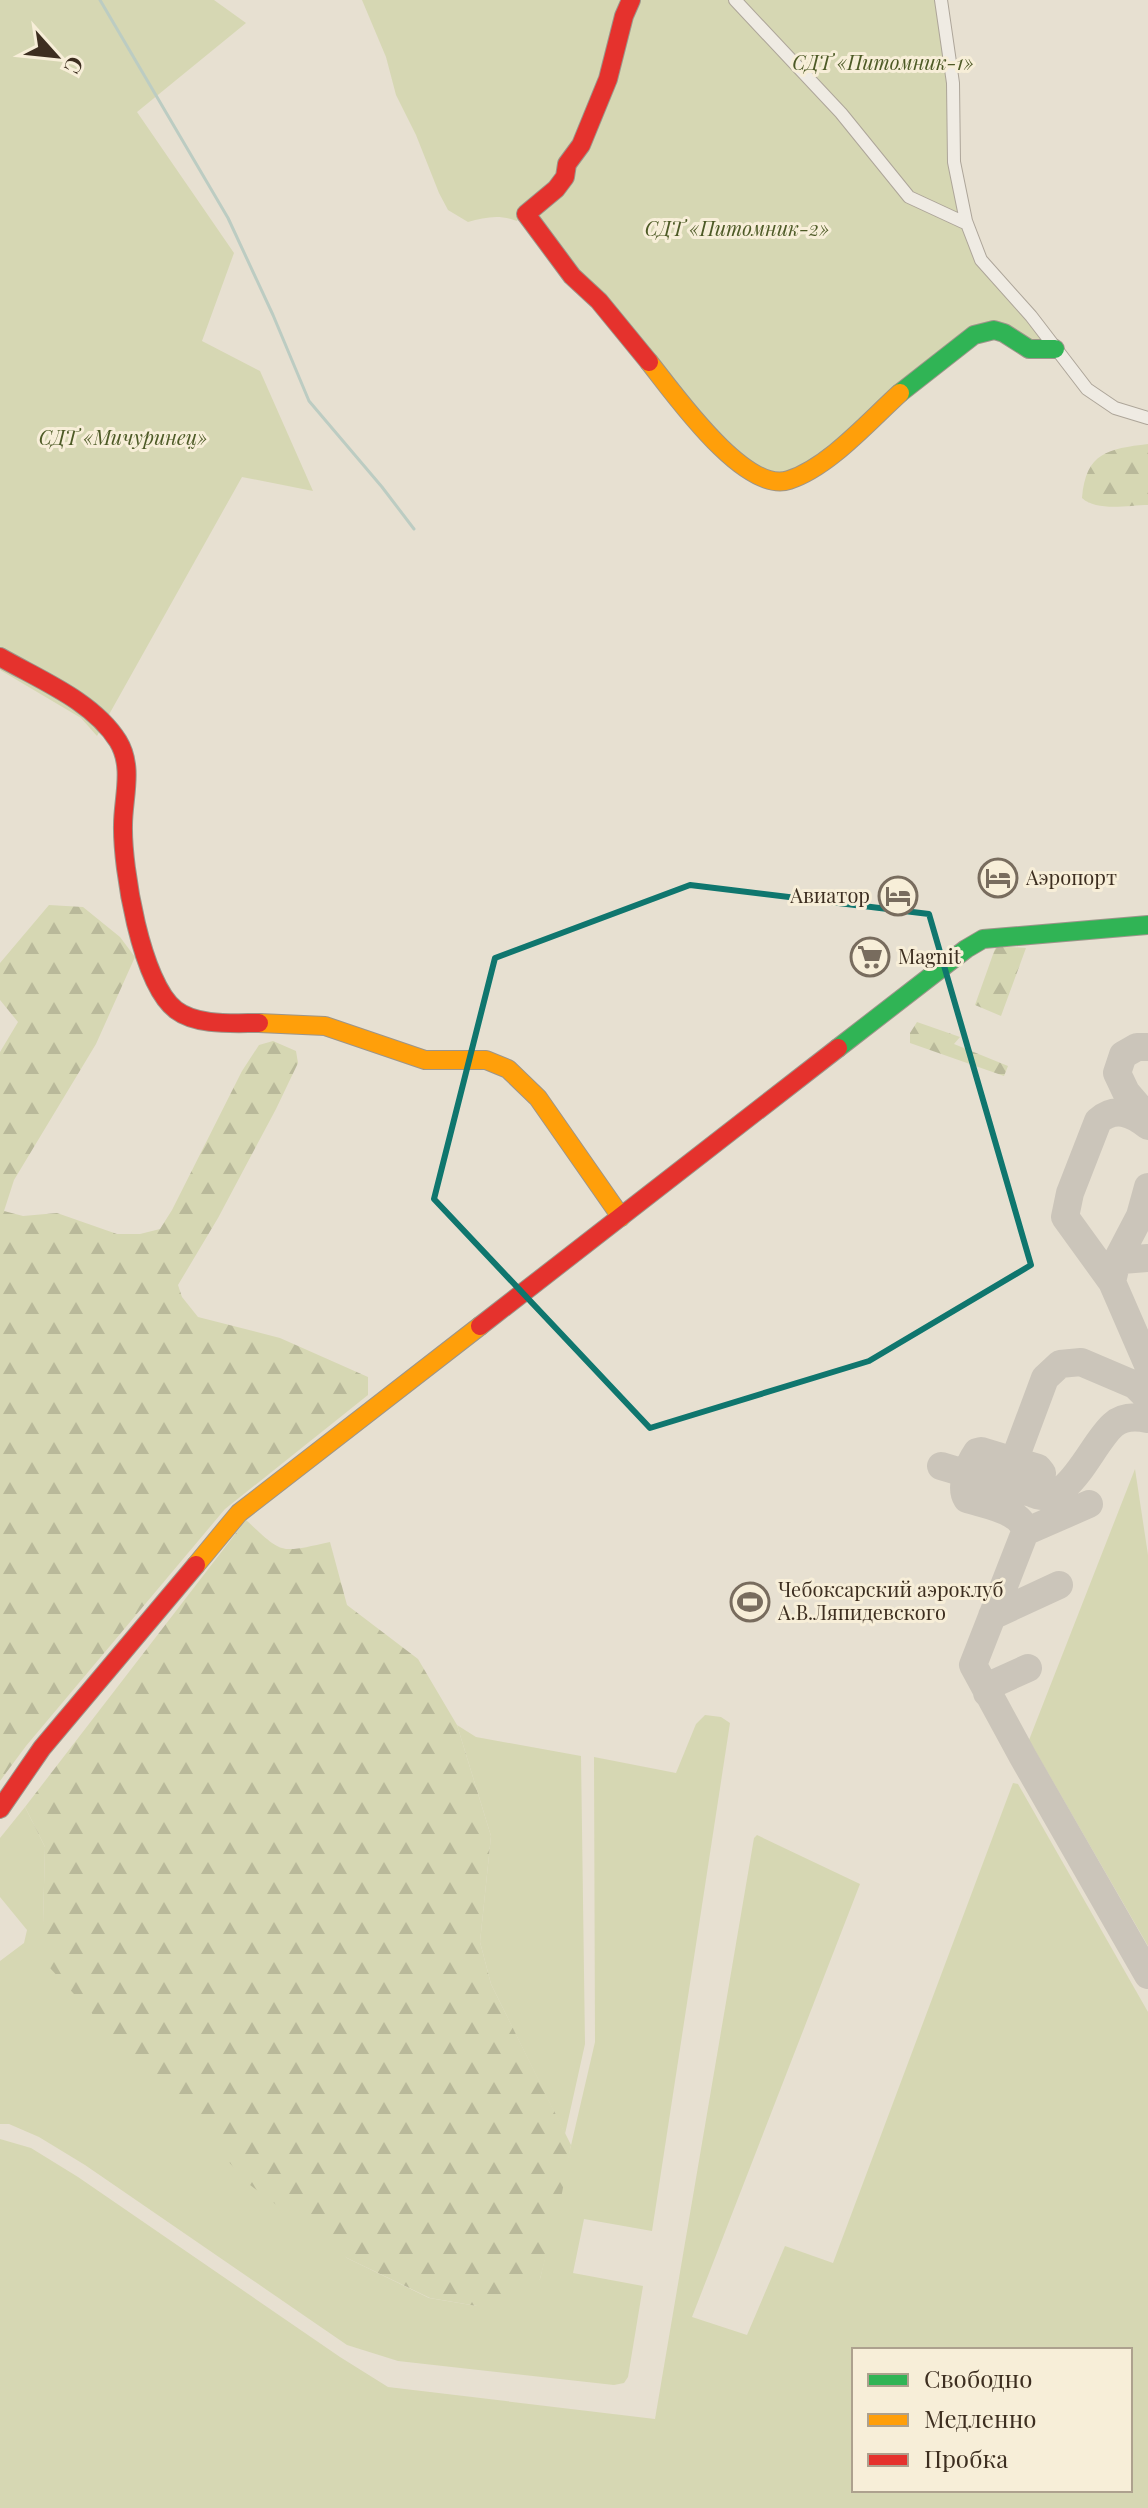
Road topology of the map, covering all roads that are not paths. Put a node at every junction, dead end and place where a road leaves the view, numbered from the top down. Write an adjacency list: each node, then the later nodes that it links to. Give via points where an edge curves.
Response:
1 (631, 0): 5 (street, via 608,79 581,145 556,189 526,214 694,418 746,470 787,481 824,461 974,335 994,330 1029,349)
2 (735, 0): 4 (street, via 841,113 909,197)
3 (941, 0): 4 (street, via 953,83 954,162)
4 (966, 221): 5 (street, via 981,260)
5 (1055, 349): 6 (street, via 1100,400)
6 (1148, 418)
7 (0, 657): 9 (street, via 92,713 120,744 127,787 125,872 137,931 161,992 174,1009 205,1021 330,1027 425,1060 491,1060 530,1087)
8 (1148, 925): 9 (street, via 998,936 974,943)
9 (621, 1217): 10 (street, via 239,1513 42,1748)
10 (0, 1809)

